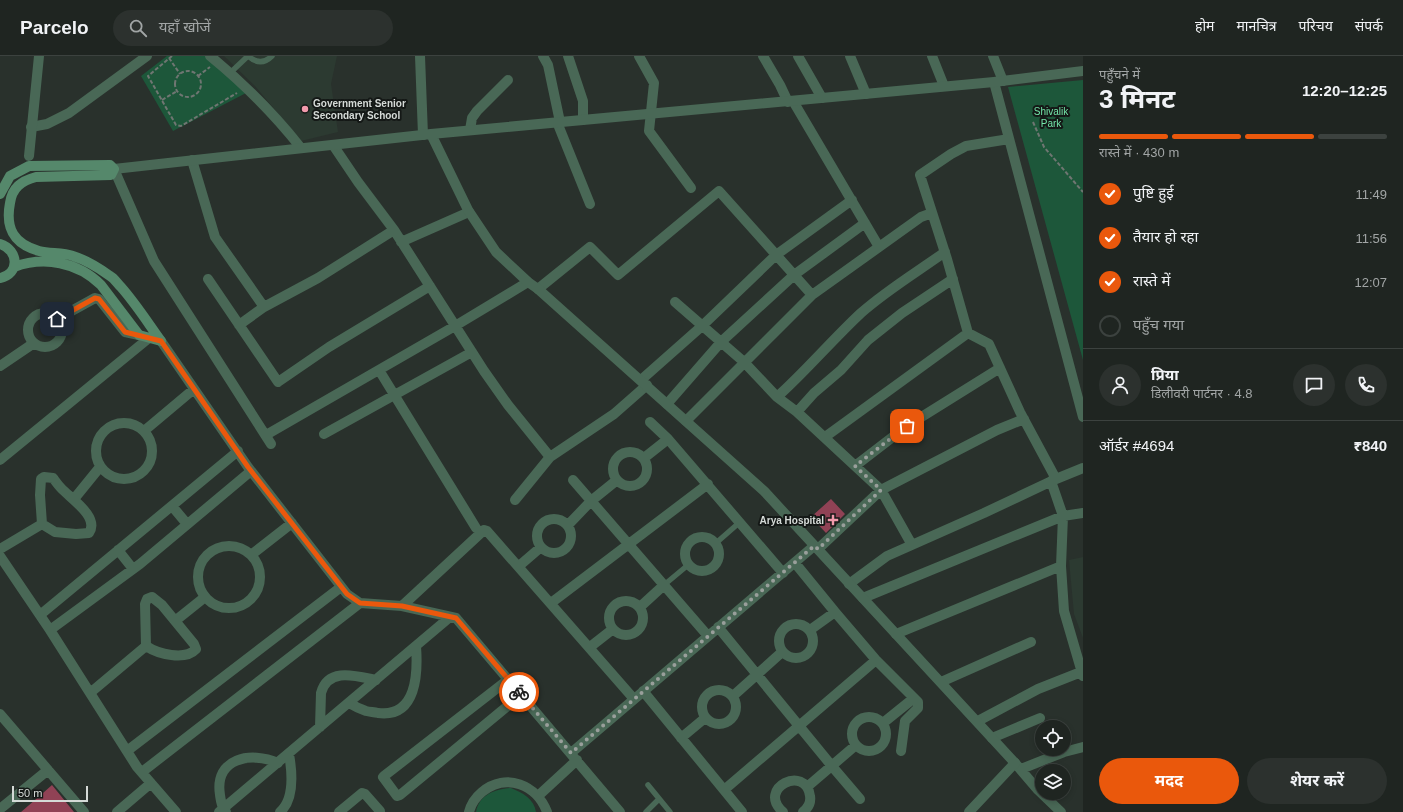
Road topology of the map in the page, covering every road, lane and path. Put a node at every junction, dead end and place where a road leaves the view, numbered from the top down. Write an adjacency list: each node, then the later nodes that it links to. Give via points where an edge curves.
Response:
1 (39, 56): 33 (street)
2 (147, 56): 33 (street, via 69,113 47,124)
3 (172, 56): 14 (path)
4 (272, 56): 17 (lane, via 262,62 252,60 248,56)
5 (420, 56): 35 (street)
6 (543, 56): 31 (street, via 548,65)
7 (568, 56): 30 (street, via 583,101)
8 (638, 56): 29 (street, via 654,84)
9 (763, 56): 28 (street)
10 (798, 56): 26 (street)
11 (850, 56): 25 (street)
12 (932, 56): 22 (street)
13 (993, 56): 21 (street)
14 (169, 58): 18 (path); 27 (path, via 148,76)
15 (211, 61): 17 (street); 19 (path)
16 (1083, 71): 21 (street)
17 (230, 73): 38 (street, via 285,128)
18 (180, 74): 19 (path, via 188,71); 24 (path, via 175,81)
19 (198, 76): 24 (path, via 201,84 198,92 192,96 182,96)
20 (508, 80): 34 (street, via 476,111)
21 (999, 82): 22 (street); 36 (street)
22 (944, 86): 25 (street)
23 (238, 88): 27 (path, via 237,94 181,126 176,125)
24 (177, 91): 27 (path)
25 (866, 94): 26 (street)
26 (822, 98): 28 (street)
27 (162, 100)
28 (790, 101): 29 (street); 45 (street)
29 (650, 114): 30 (street); 42 (street, via 649,131)
30 (583, 120): 31 (street)
31 (559, 122): 34 (street); 46 (street)
32 (1033, 122): 43 (path, via 1044,147)
33 (31, 127): 39 (street)
34 (470, 130): 35 (street)
35 (427, 134): 37 (street); 47 (street)
36 (1009, 139): 48 (street, via 966,146 920,175); 88 (street)
37 (333, 145): 38 (street); 50 (street)
38 (301, 148): 40 (street)
39 (29, 156)
40 (192, 160): 41 (street); 67 (street, via 215,237)
41 (114, 169): 44 (main road, via 110,165 29,166 10,176); 51 (main road, via 111,175 36,177 18,185 12,192 9,204 9,223); 94 (street, via 154,261)
42 (691, 188)
43 (1083, 192)
44 (0, 194)
45 (852, 200): 49 (street); 56 (street)
46 (590, 204)
47 (469, 212): 52 (street); 62 (street, via 496,252)
48 (932, 213): 54 (street, via 921,217); 55 (street)
49 (865, 223): 54 (street); 58 (street)
50 (394, 230): 52 (street); 67 (street, via 318,278)
51 (16, 240): 53 (main road); 74 (main road, via 39,251 71,255 112,276)
52 (401, 242): 63 (street)
53 (5, 247): 57 (main road, via 14,256)
54 (879, 247): 65 (street)
55 (945, 252): 61 (street); 85 (street, via 883,294)
56 (776, 255): 58 (street); 64 (street, via 719,191 618,275 590,247); 71 (street)
57 (14, 267): 59 (main road, via 8,275); 73 (main road, via 37,261 55,261 88,274 105,289)
58 (794, 275): 65 (street); 75 (street)
59 (0, 278)
60 (208, 279): 69 (street)
61 (953, 279): 72 (street); 87 (street, via 902,313 868,340)
62 (528, 282): 64 (street); 70 (street)
63 (430, 286): 69 (street, via 329,347 278,382); 70 (street)
64 (538, 289): 82 (street)
65 (812, 295): 78 (street)
66 (675, 302): 71 (street)
67 (264, 307): 69 (street)
68 (57, 319): 73 (street, via 95,298 99,299 125,332); 76 (street, via 61,334 55,343 44,346); 76 (street, via 48,313 32,318 28,333)
69 (239, 325)
70 (456, 326): 77 (street); 81 (street)
71 (702, 326): 75 (street); 82 (street)
72 (968, 333): 80 (street, via 989,344); 95 (street)
73 (144, 337): 74 (main road); 101 (street)
74 (161, 341): 83 (street)
75 (721, 342): 78 (street); 86 (street)
76 (34, 343): 79 (street)
77 (472, 352): 84 (street); 99 (street, via 508,405)
78 (744, 362): 85 (street); 90 (street)
79 (0, 366)
80 (1000, 368): 89 (street); 102 (street, via 907,426)
81 (379, 370): 84 (street); 94 (street)
82 (644, 382): 86 (street); 99 (street, via 614,414)
83 (194, 388): 92 (street); 98 (street)
84 (394, 394): 93 (street); 122 (street)
85 (777, 398): 87 (street)
86 (667, 404): 90 (street)
87 (797, 412): 95 (street)
88 (1083, 417)
89 (1024, 419): 108 (street); 110 (street, via 997,430)
90 (686, 421): 127 (street, via 764,491)
91 (650, 422): 96 (street)
92 (144, 431): 103 (street, via 128,423 118,424 106,430 97,440 95,450); 103 (street, via 152,446 153,455 148,467 139,476 122,480 110,476)
93 (324, 434)
94 (266, 435): 97 (street)
95 (825, 437): 102 (street)
96 (668, 439): 100 (street); 109 (street)
97 (271, 444)
98 (238, 451): 105 (street); 114 (street)
99 (550, 457): 112 (street)
100 (644, 458): 107 (street, via 634,452 622,453 614,462); 107 (street, via 648,468 641,483 626,486)
101 (0, 460)
102 (855, 466): 110 (street)
103 (100, 467): 111 (street)
104 (1083, 468): 108 (street)
105 (251, 471): 118 (street); 120 (street)
106 (573, 480): 113 (street)
107 (616, 480): 113 (street)
108 (1054, 480): 116 (street); 125 (street)
109 (708, 484): 117 (street); 124 (street)
110 (881, 490): 125 (street); 127 (street)
111 (74, 499): 119 (street, via 53,478 41,479); 119 (street, via 91,523 88,532 55,532)
112 (515, 500)
113 (591, 501): 121 (street); 124 (street)
114 (172, 506): 120 (street); 129 (street)
115 (1083, 513): 116 (street)
116 (1062, 516): 135 (street); 142 (street)
117 (740, 522): 123 (lane); 137 (street)
118 (292, 523): 131 (street); 140 (street)
119 (42, 524): 128 (street)
120 (187, 524): 136 (street)
121 (568, 525): 126 (street, via 558,519 552,519 541,525 537,536); 126 (street, via 572,535 565,550 555,554)
122 (476, 528)
123 (716, 543): 133 (street, via 707,537 691,540 684,555); 133 (street, via 720,554 715,566 710,570 698,571)
124 (629, 544): 139 (street); 144 (street)
125 (912, 545): 138 (street, via 887,556)
126 (540, 547): 134 (street)
127 (816, 547): 132 (street); 138 (street)
128 (0, 549)
129 (118, 550): 136 (street); 148 (street)
130 (0, 556): 148 (street)
131 (251, 556): 141 (street, via 243,549 233,546 212,551 205,558 198,578); 141 (street, via 260,573 260,583 250,600 242,606 222,608)
132 (795, 563): 137 (street); 147 (street)
133 (688, 565): 139 (lane)
134 (519, 566): 144 (street); 145 (street, via 491,533 484,530)
135 (1061, 566): 155 (street); 163 (street, via 1064,611)
136 (133, 569): 153 (street)
137 (783, 573): 151 (street)
138 (849, 584): 142 (street)
139 (664, 585): 146 (street); 156 (street)
140 (341, 586): 143 (street); 186 (street)
141 (205, 597): 150 (street)
142 (863, 598): 155 (street)
143 (360, 603): 145 (street); 194 (street)
144 (551, 603): 160 (street)
145 (402, 606): 149 (street)
146 (640, 607): 152 (street, via 644,622 638,632 627,635); 152 (street, via 624,600 613,606 609,617)
147 (835, 612): 154 (street); 162 (street)
148 (40, 615): 153 (street)
149 (450, 617): 159 (street); 165 (street, via 456,618)
150 (175, 621): 158 (street, via 156,599 147,599); 158 (street, via 194,644 196,649 192,653 176,655 153,651)
151 (718, 627): 156 (street); 164 (street)
152 (613, 629): 160 (street)
153 (50, 630): 169 (street)
154 (810, 630): 161 (street, via 795,623 785,627 779,636); 161 (street, via 814,641 810,653 793,658)
155 (896, 634): 167 (street)
156 (708, 636): 168 (street)
157 (1031, 642): 167 (street)
158 (146, 646): 169 (street)
159 (416, 646): 166 (street); 174 (street, via 415,683 411,697 404,706 386,714 368,712)
160 (590, 648): 173 (street)
161 (782, 652): 164 (street)
162 (876, 660): 172 (street); 180 (street)
163 (1082, 674): 178 (street, via 1038,689)
164 (757, 675): 171 (street); 180 (street)
165 (509, 679): 170 (street); 170 (street, via 383,777 397,796)
166 (376, 680): 174 (street); 181 (street, via 344,675 329,679 321,693)
167 (941, 682): 178 (street)
168 (643, 691): 173 (street); 182 (street)
169 (90, 693): 186 (street)
170 (521, 695): 189 (street)
171 (733, 696): 176 (street, via 722,690 710,692 701,707); 176 (street, via 736,701 736,712 730,721 720,724 709,722)
172 (914, 698): 179 (street); 187 (street, via 918,702 918,708 905,721)
173 (634, 699): 189 (street)
174 (349, 703): 181 (street)
175 (0, 714): 193 (street)
176 (705, 718): 182 (street)
177 (1040, 718): 183 (street)
178 (978, 721): 183 (street)
179 (883, 723): 184 (street, via 873,717 861,719 856,723 852,734); 184 (street, via 887,733 880,748 876,751 865,751)
180 (800, 726): 191 (street); 198 (street)
181 (320, 727): 188 (street)
182 (681, 738): 198 (street)
183 (992, 738): 192 (street)
184 (856, 745): 191 (street)
185 (1083, 747): 192 (street)
186 (127, 751): 194 (street)
187 (901, 752)
188 (289, 754): 190 (street); 208 (street, via 291,789)
189 (574, 756): 199 (street); 213 (street)
190 (278, 763): 203 (street); 203 (street, via 248,758 230,764 222,772 219,782)
191 (831, 766): 197 (street); 201 (street)
192 (1018, 766): 218 (street); 219 (street)
193 (48, 770): 202 (street); 205 (street)
194 (142, 772): 195 (street)
195 (151, 782): 206 (street); 207 (street)
196 (648, 785): 200 (lane)
197 (807, 787): 204 (street, via 796,780 784,782 776,791); 217 (street, via 810,802)
198 (724, 790): 216 (street)
199 (538, 796): 211 (street, via 528,787 515,782 501,782 488,787 477,796); 212 (street)
200 (659, 799): 214 (lane); 215 (lane)
201 (860, 799)
202 (0, 809)
203 (223, 811)
204 (779, 811)
205 (84, 812)
206 (117, 812)
207 (176, 812)
208 (280, 812)
209 (339, 812): 210 (street, via 364,793)
210 (380, 812)
211 (469, 812)
212 (547, 812)
213 (620, 812)
214 (646, 812)
215 (670, 812)
216 (742, 812)
217 (803, 812)
218 (969, 812)
219 (1061, 812)

